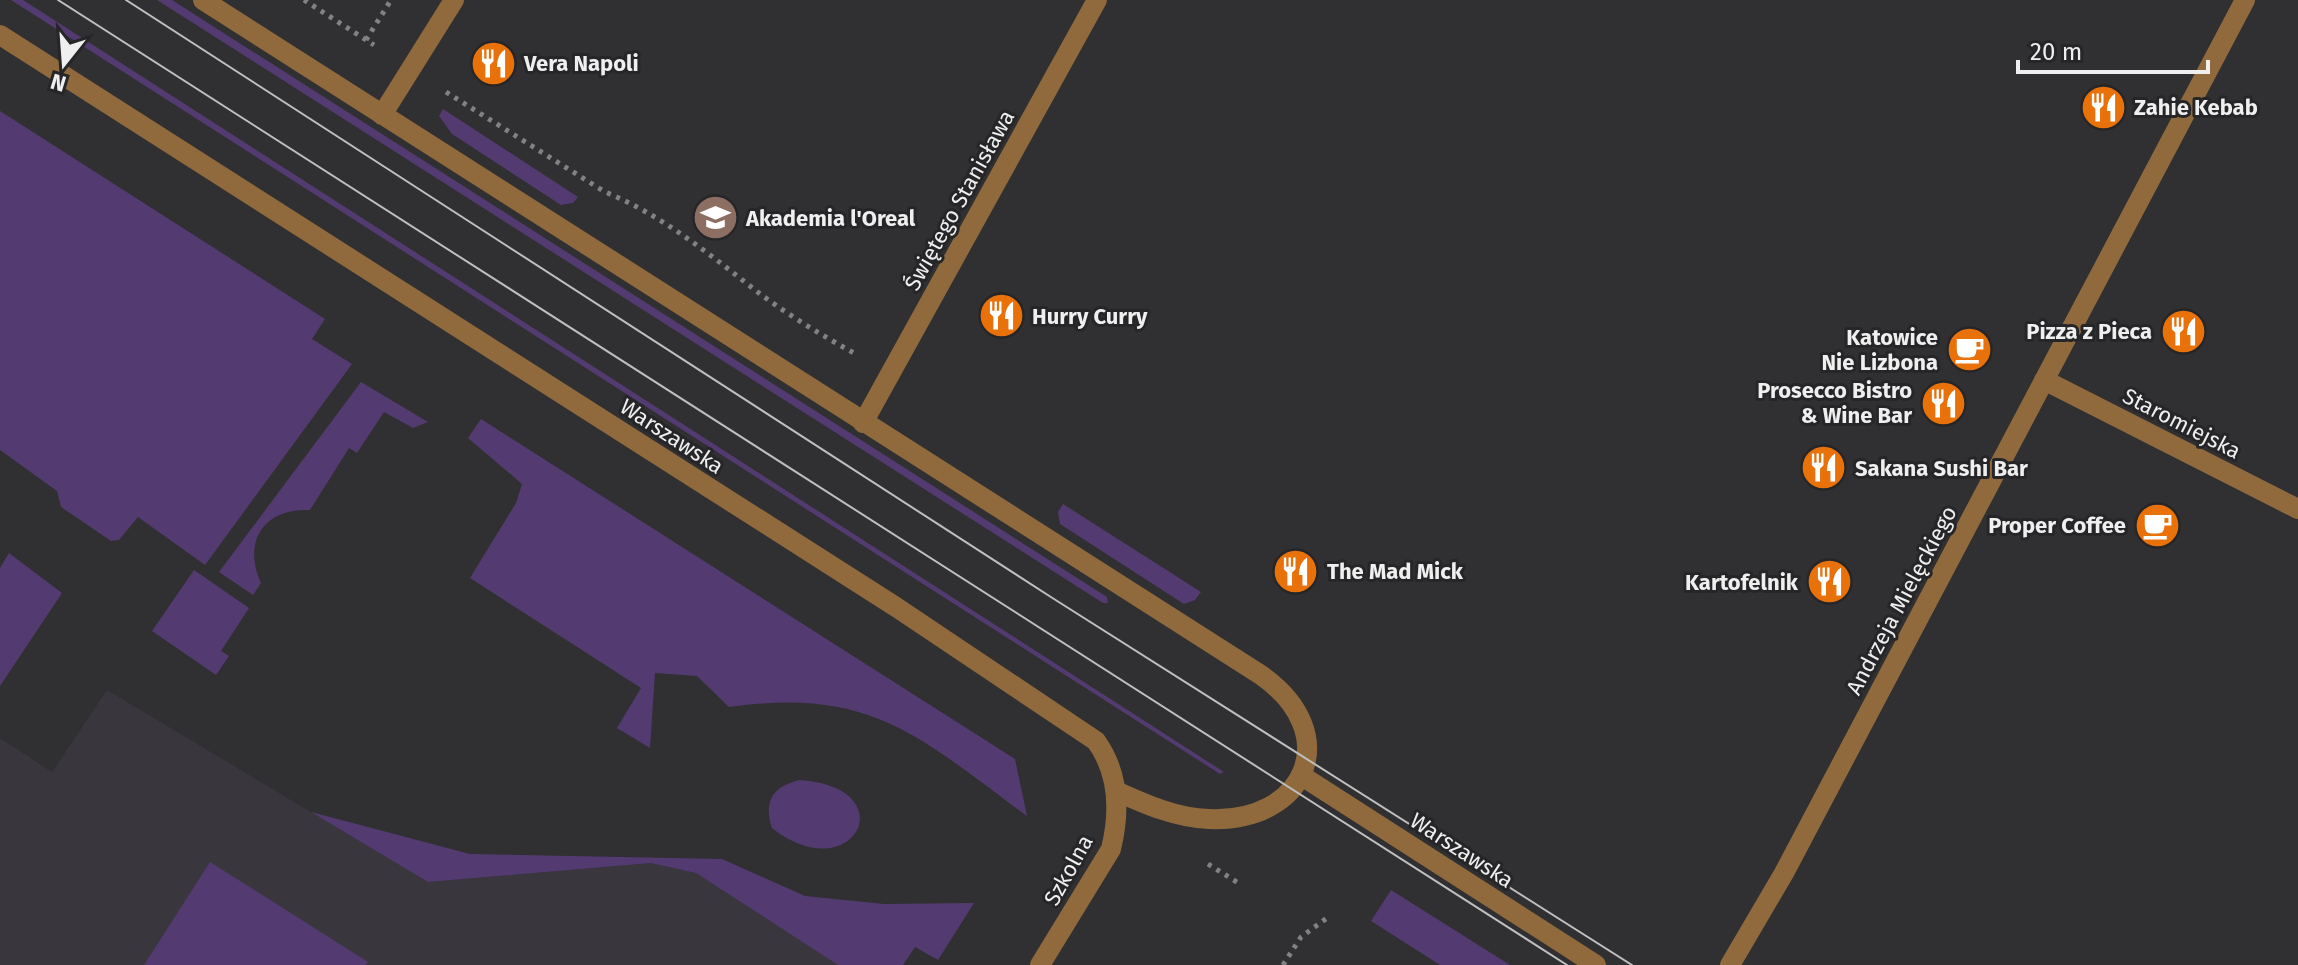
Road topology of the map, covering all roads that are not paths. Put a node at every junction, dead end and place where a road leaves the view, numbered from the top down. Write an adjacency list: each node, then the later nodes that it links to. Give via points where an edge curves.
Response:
1 (203, 0): 6 (street)
2 (454, 0): 6 (street)
3 (1097, 0): 8 (street, Świętego Stanisława)
4 (2245, 0): 7 (street, Andrzeja Mielęckiego)
5 (0, 35): 11 (street, Warszawska, via 1084,730 1106,755)
6 (382, 115): 8 (street)
7 (2044, 380): 9 (street, Staromiejska); 14 (street, Andrzeja Mielęckiego, via 1784,873)
8 (863, 423): 10 (street, via 1280,688 1303,725 1307,742)
9 (2298, 509)
10 (1302, 776): 11 (street, via 1265,809 1235,818 1178,814); 13 (street, Warszawska)
11 (1116, 791): 12 (street, Szkolna, via 1111,849)
12 (1040, 965)
13 (1596, 965)
14 (1730, 965)

